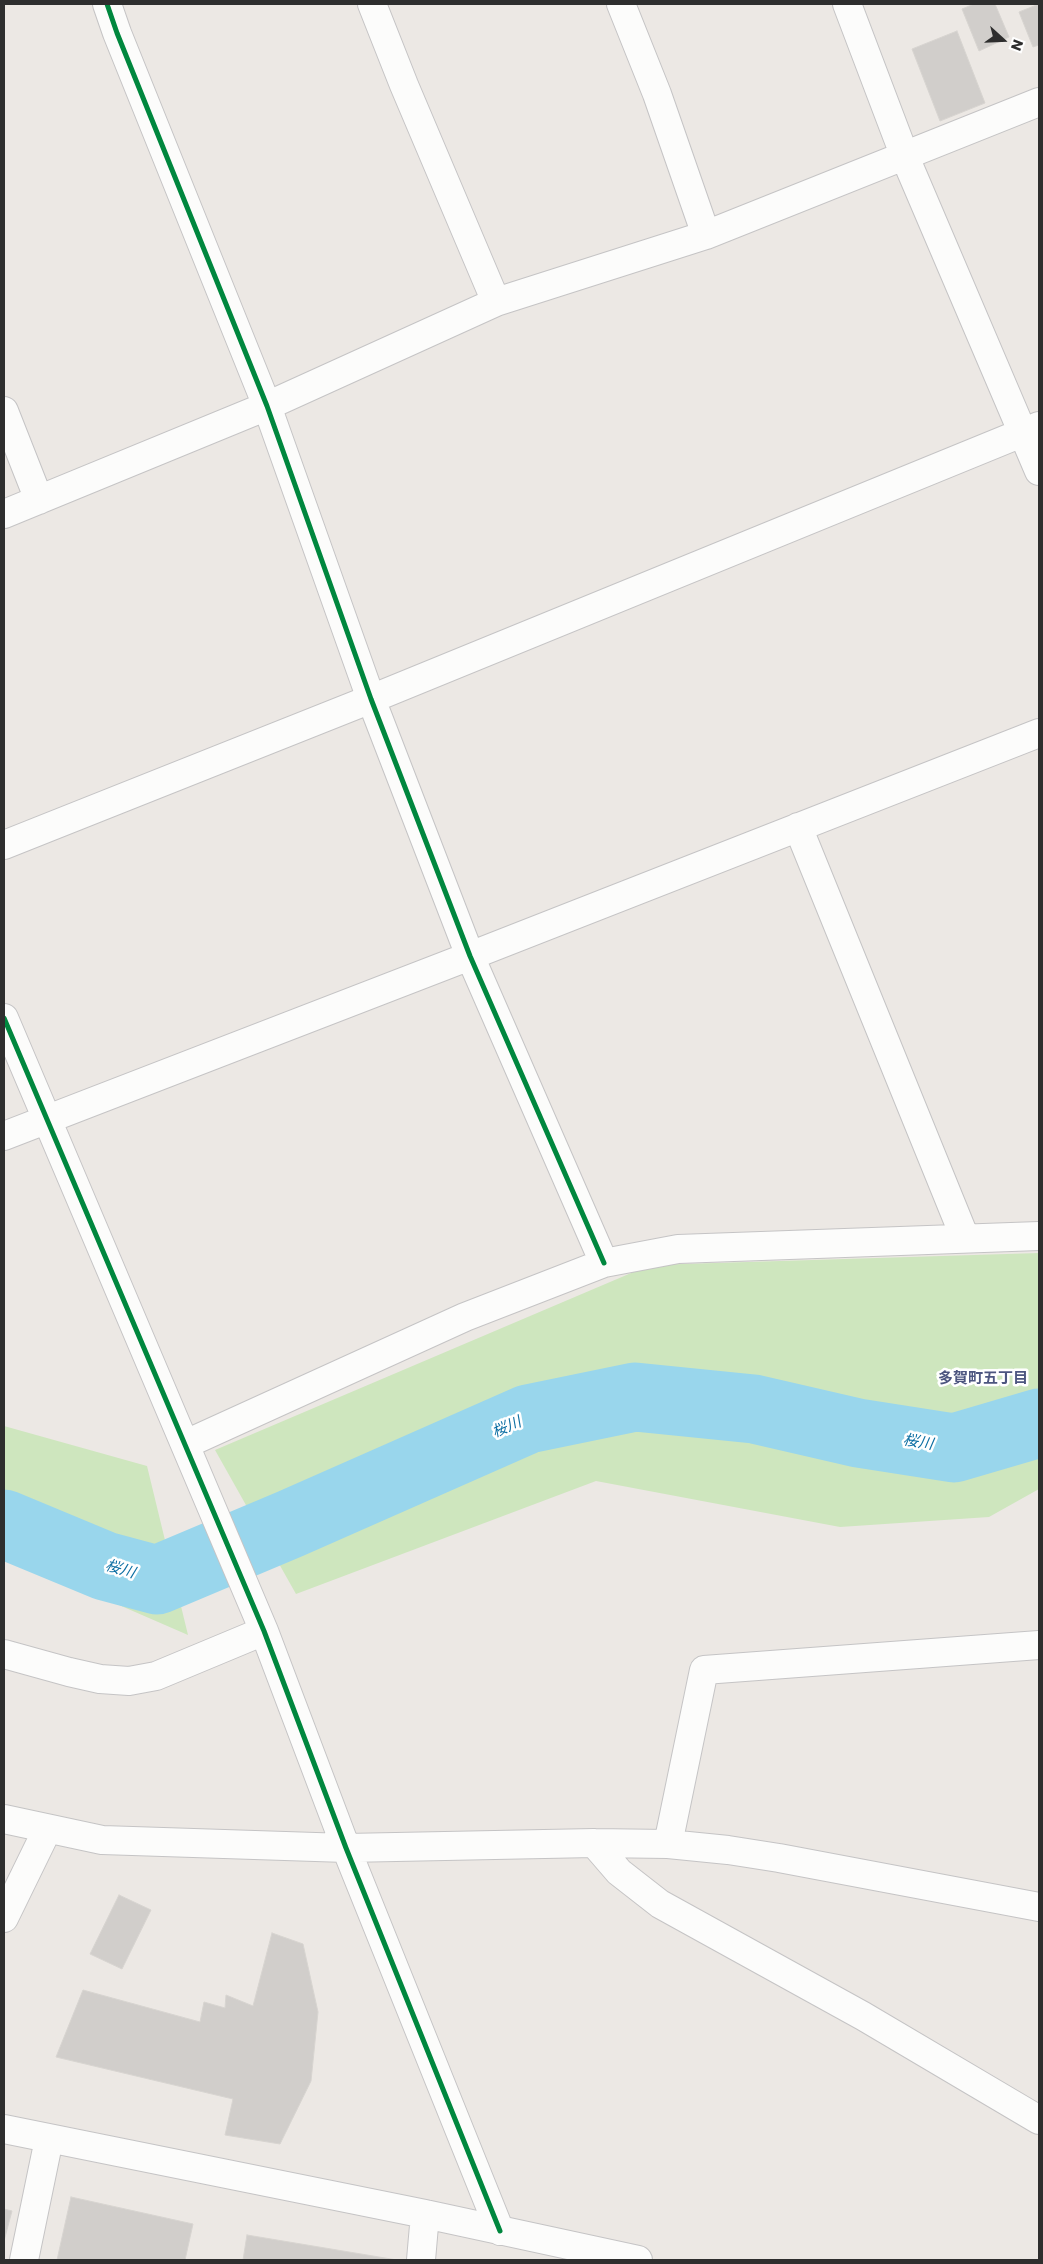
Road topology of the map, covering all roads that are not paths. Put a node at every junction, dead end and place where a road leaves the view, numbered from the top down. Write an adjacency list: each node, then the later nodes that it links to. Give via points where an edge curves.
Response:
1 (107, 4): 9 (street)
2 (372, 4): 8 (street)
3 (621, 4): 7 (street, via 657,94)
4 (847, 4): 6 (street)
5 (1039, 102): 6 (street)
6 (905, 157): 7 (street); 11 (street)
7 (706, 235): 8 (street)
8 (496, 302): 9 (street)
9 (267, 406): 13 (street); 15 (street)
10 (4, 411): 13 (street)
11 (1032, 429): 12 (street); 15 (street)
12 (1039, 471)
13 (39, 500): 14 (street)
14 (4, 514)
15 (371, 699): 18 (street); 19 (street)
16 (1039, 733): 17 (street)
17 (798, 827): 19 (street); 24 (street)
18 (4, 845)
19 (470, 956): 21 (street); 25 (street)
20 (4, 1018): 21 (street)
21 (45, 1118): 22 (street); 26 (street)
22 (4, 1136)
23 (1039, 1236): 24 (street)
24 (965, 1238): 25 (street, via 678,1249)
25 (604, 1262): 26 (street, via 465,1317)
26 (186, 1444): 27 (street)
27 (259, 1620): 29 (street, via 156,1676 129,1681 69,1672); 34 (street)
28 (1039, 1645): 33 (street, via 704,1670)
29 (4, 1654)
30 (4, 1820): 31 (street)
31 (47, 1830): 34 (street, via 102,1840); 36 (street)
32 (594, 1843): 33 (street); 34 (street); 37 (street, via 619,1872 660,1904 863,2016)
33 (668, 1844): 35 (street, via 779,1858)
34 (346, 1848): 41 (street)
35 (1039, 1907)
36 (4, 1918)
37 (1039, 2120)
38 (4, 2129): 39 (street)
39 (49, 2139): 40 (street); 42 (street)
40 (425, 2214): 41 (street); 43 (street)
41 (500, 2231): 44 (street)
42 (24, 2260)
43 (421, 2260)
44 (638, 2260)

